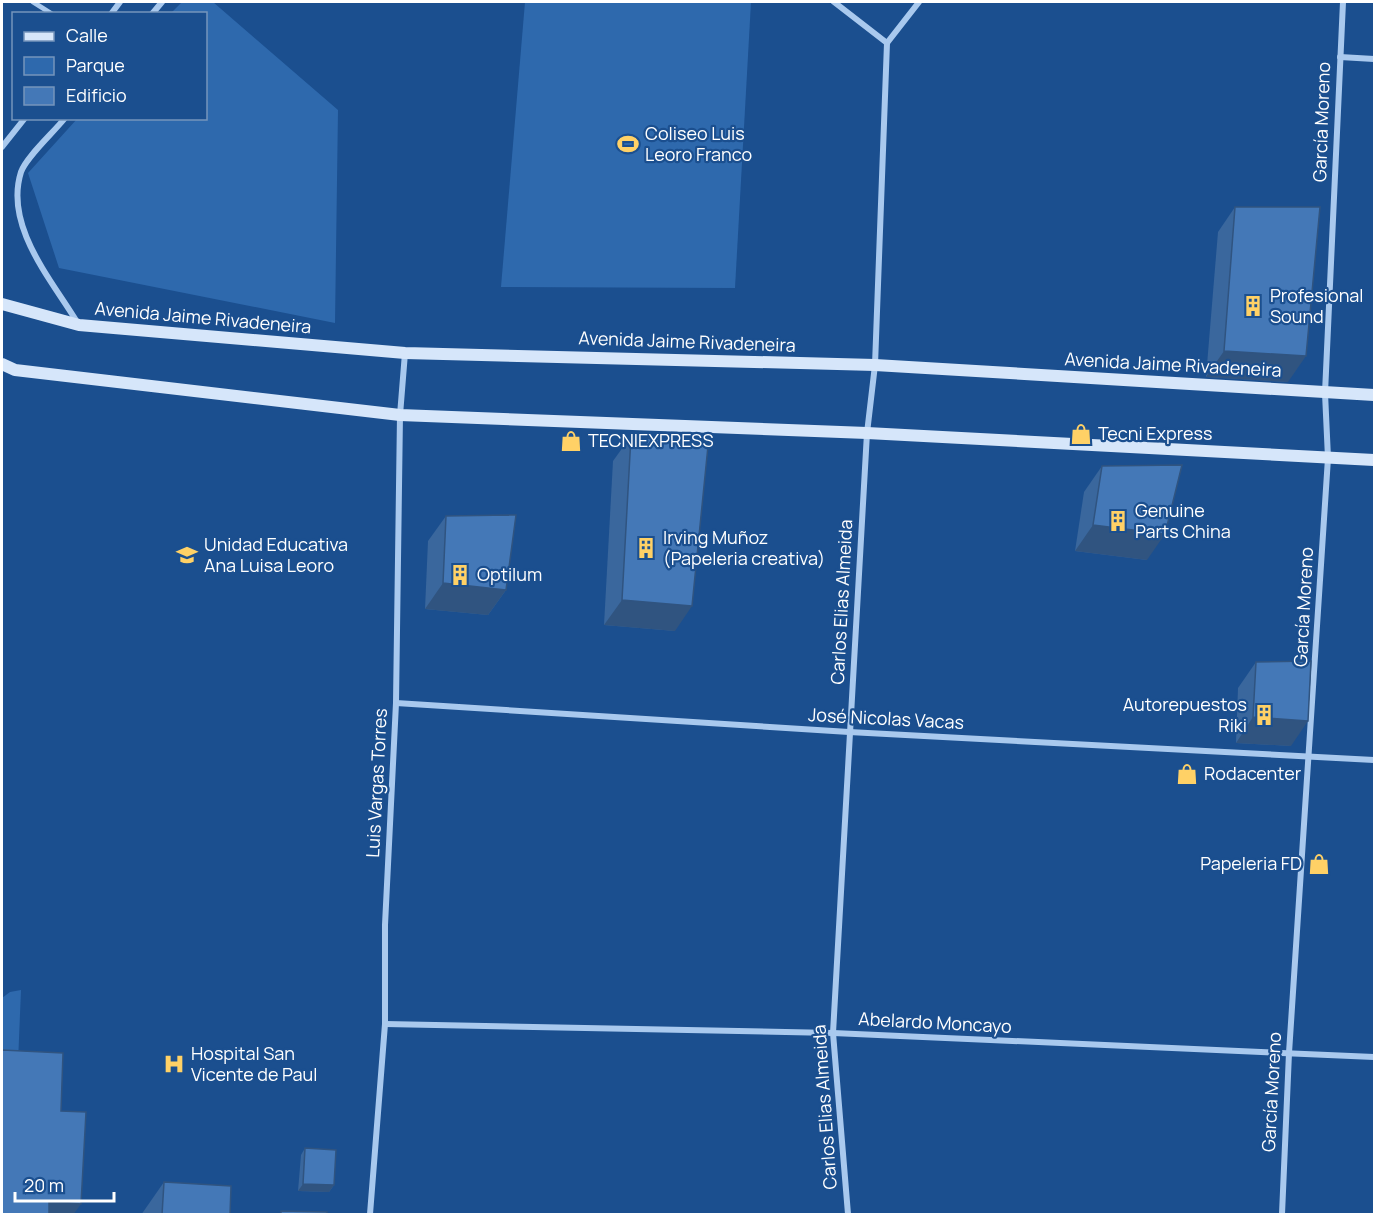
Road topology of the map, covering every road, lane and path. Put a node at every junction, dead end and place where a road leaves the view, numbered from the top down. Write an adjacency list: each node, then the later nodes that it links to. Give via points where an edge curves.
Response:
1 (33, 2): 5 (street)
2 (834, 2): 6 (street)
3 (919, 2): 6 (street)
4 (1343, 2): 7 (street, García Moreno)
5 (49, 12)
6 (887, 44): 16 (street, Carlos Elias Almeida)
7 (1340, 57): 8 (street); 17 (street, García Moreno)
8 (1374, 58)
9 (23, 120): 11 (street)
10 (63, 120): 13 (street, via 22,170 16,201 28,242)
11 (2, 147)
12 (2, 304): 13 (main road, Avenida Jaime Rivadeneira)
13 (79, 326): 14 (main road, Avenida Jaime Rivadeneira)
14 (405, 353): 16 (main road, Avenida Jaime Rivadeneira); 19 (street, Luis Vargas Torres)
15 (2, 364): 19 (main road, via 15,370)
16 (875, 365): 17 (main road, Avenida Jaime Rivadeneira); 20 (street, Carlos Elias Almeida)
17 (1325, 393): 18 (main road, Avenida Jaime Rivadeneira); 21 (street, García Moreno)
18 (1374, 395)
19 (400, 415): 20 (main road); 23 (street, Luis Vargas Torres)
20 (867, 433): 21 (main road); 24 (street, Carlos Elias Almeida)
21 (1328, 458): 22 (main road); 25 (street, García Moreno)
22 (1374, 460)
23 (396, 703): 24 (street, José Nicolas Vacas); 27 (street, Luis Vargas Torres, via 385,925)
24 (849, 732): 25 (street, José Nicolas Vacas); 28 (street, Carlos Elias Almeida)
25 (1310, 757): 26 (street, José Nicolas Vacas); 29 (street, García Moreno)
26 (1374, 760)
27 (385, 1024): 28 (street, Abelardo Moncayo); 31 (street, Luis Vargas Torres)
28 (833, 1033): 29 (street, Abelardo Moncayo); 32 (street, Carlos Elias Almeida)
29 (1288, 1053): 30 (street, Abelardo Moncayo); 33 (street, García Moreno)
30 (1374, 1057)
31 (370, 1215)
32 (848, 1215)
33 (1282, 1215)

